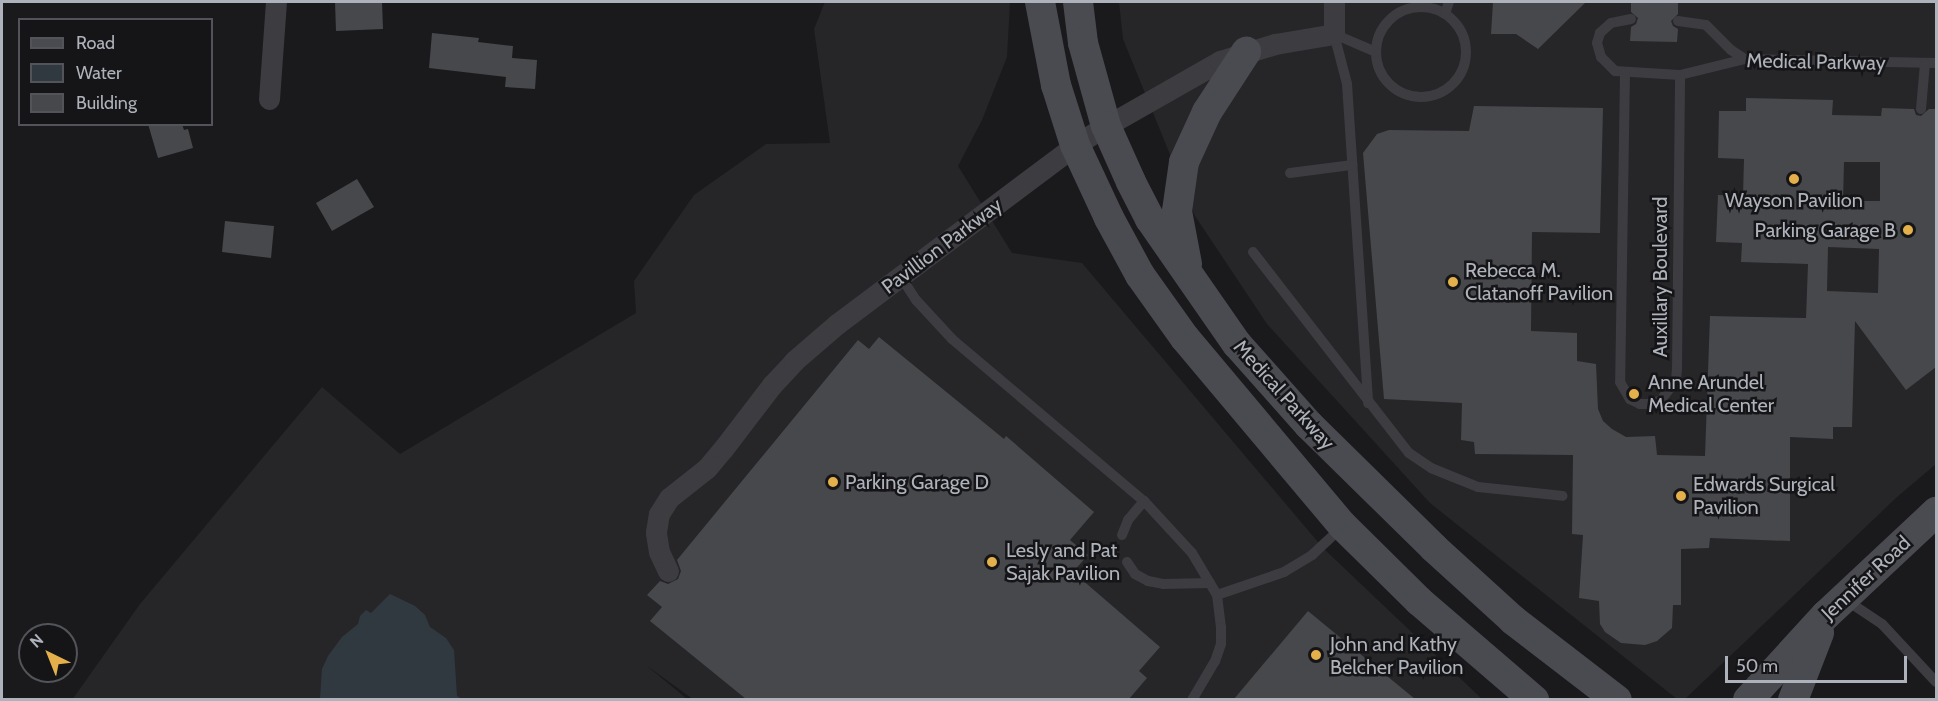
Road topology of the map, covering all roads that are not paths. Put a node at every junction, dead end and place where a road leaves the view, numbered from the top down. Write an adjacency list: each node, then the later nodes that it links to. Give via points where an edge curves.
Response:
1 (276, 2): 17 (street)
2 (1040, 2): 20 (main road, Medical Parkway, via 1056,85)
3 (1078, 2): 19 (main road, Medical Parkway, via 1083,44)
4 (1334, 2): 9 (street)
5 (1449, 2): 6 (lane)
6 (1445, 14): 11 (lane, via 1431,8 1405,10 1385,27); 11 (lane, via 1459,28 1466,53 1458,78 1439,94 1412,96 1394,88 1384,77)
7 (1631, 20): 15 (lane, via 1611,23 1600,33 1597,43 1606,64)
8 (1678, 21): 12 (lane, via 1706,25)
9 (1334, 34): 10 (street, Pavillion Parkway); 11 (lane); 21 (lane, via 1347,84)
10 (1246, 52): 19 (street, Pavillion Parkway, via 1220,61); 25 (main road, via 1207,112 1184,162 1177,211)
11 (1376, 52)
12 (1745, 58): 13 (lane, Medical Parkway); 16 (lane, Medical Parkway)
13 (1925, 63): 14 (lane, Medical Parkway); 18 (lane)
14 (1936, 63)
15 (1625, 73): 16 (lane, Medical Parkway); 16 (lane, Auxillary Boulevard, via 1620,382 1630,399 1640,404 1661,399 1676,380)
16 (1680, 75)
17 (269, 99)
18 (1921, 109)
19 (1106, 126): 20 (street, Pavillion Parkway); 25 (main road, Medical Parkway, via 1150,219)
20 (1075, 145): 24 (street, Pavillion Parkway); 30 (main road, Medical Parkway, via 1124,247 1178,329)
21 (1352, 165): 22 (lane); 26 (lane)
22 (1290, 172)
23 (1253, 252): 26 (lane)
24 (901, 277): 28 (lane, via 916,300 952,339); 33 (street, Pavillion Parkway, via 794,361 718,456 669,498 659,514 656,532 659,552)
25 (1191, 282): 40 (main road, Medical Parkway, via 1237,344 1369,486 1513,620)
26 (1368, 403): 27 (lane, via 1409,453 1447,476 1478,487)
27 (1563, 496)
28 (1144, 501): 31 (lane, via 1128,520); 34 (lane, via 1192,553)
29 (1936, 512): 36 (main road, Jennifer Road)
30 (1343, 526): 35 (lane, via 1312,555 1284,572); 39 (main road, Medical Parkway, via 1419,601)
31 (1122, 535)
32 (1127, 562): 34 (lane, via 1135,574 1148,581)
33 (668, 571)
34 (1210, 584): 35 (lane)
35 (1217, 595): 38 (lane, via 1221,644)
36 (1835, 607): 37 (lane, via 1882,624); 41 (main road, Jennifer Road); 42 (main road)
37 (1936, 682)
38 (1192, 699)
39 (1534, 699)
40 (1617, 699)
41 (1748, 699)
42 (1793, 699)

